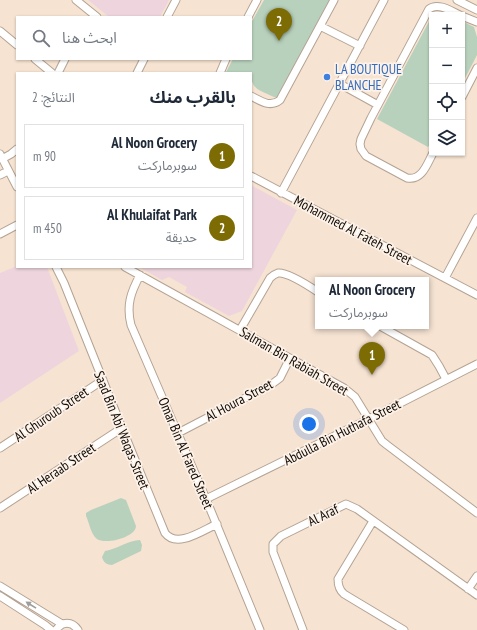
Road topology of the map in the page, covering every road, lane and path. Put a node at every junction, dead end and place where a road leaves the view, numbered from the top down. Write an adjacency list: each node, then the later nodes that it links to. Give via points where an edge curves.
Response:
1 (76, 0): 9 (street)
2 (176, 0): 10 (street)
3 (257, 0): 11 (street)
4 (334, 0): 14 (street)
5 (384, 0): 17 (street)
6 (457, 0): 7 (street)
7 (477, 10)
8 (454, 12): 30 (street, via 439,6 429,9)
9 (89, 14)
10 (168, 16)
11 (249, 16)
12 (465, 17): 13 (street)
13 (477, 22)
14 (320, 26): 17 (street); 29 (street, via 280,100 270,104)
15 (0, 31): 16 (street)
16 (16, 44)
17 (360, 46): 27 (street)
18 (36, 60): 23 (street)
19 (64, 60): 24 (street)
20 (144, 60): 25 (street)
21 (226, 60): 26 (street)
22 (477, 68): 28 (street)
23 (51, 72)
24 (58, 72)
25 (138, 72)
26 (220, 72)
27 (340, 84): 30 (street); 38 (street)
28 (465, 91)
29 (252, 96)
30 (378, 105): 33 (street, via 361,139 361,148 366,156 411,179 421,175)
31 (16, 150): 32 (street)
32 (1, 156): 34 (street)
33 (431, 156)
34 (8, 171): 35 (street); 37 (street)
35 (0, 176)
36 (252, 177): 38 (street, Mohammed Al Fateh Street)
37 (16, 185)
38 (281, 193): 45 (street, Mohammed Al Fateh Street)
39 (477, 218): 45 (street)
40 (16, 226): 41 (street)
41 (0, 234)
42 (127, 268): 44 (street, Salman Bin Rabiah Street)
43 (58, 269): 53 (street, Saad Bin Abi Waqas Street)
44 (140, 275): 49 (street, Salman Bin Rabiah Street); 56 (street, Omar Bin Al Fared Street, via 129,300 131,325)
45 (445, 278): 47 (street, Mohammed Al Fateh Street)
46 (315, 290): 49 (street, via 290,276 276,273 270,278)
47 (477, 296)
48 (385, 329): 52 (street, via 432,355)
49 (240, 330): 50 (street, Salman Bin Rabiah Street)
50 (290, 358): 54 (street, Salman Bin Rabiah Street, via 349,392); 56 (street, Al Houra Street, via 280,378 272,384)
51 (477, 364): 52 (street, Abdulla Bin Huthafa Street)
52 (446, 379): 54 (street, Abdulla Bin Huthafa Street)
53 (103, 380): 55 (street, Saad Bin Abi Waqas Street); 57 (street, Al Ghuroub Street)
54 (369, 419): 58 (street, Abdulla Bin Huthafa Street); 60 (street, Salman Bin Rabiah Street, via 382,441 392,450)
55 (122, 428): 59 (street, Al Heraab Street); 62 (street, Saad Bin Abi Waqas Street, via 168,538 181,539)
56 (178, 433): 58 (street, Omar Bin Al Fared Street)
57 (0, 448)
58 (206, 499): 62 (street, Omar Bin Al Fared Street)
59 (0, 508)
60 (477, 513)
61 (373, 521): 65 (street, Al Araf); 73 (street, Al Araf, via 346,504 275,541 272,546 273,552); 74 (street, via 338,579 339,588 344,594)
62 (217, 524): 72 (street, Omar Bin Al Fared Street)
63 (477, 576): 65 (street)
64 (0, 586): 68 (street, one-way to 64)
65 (468, 589): 66 (street, Al Araf)
66 (477, 595)
67 (0, 596): 69 (street)
68 (62, 624): 70 (street); 71 (street, via 71,624)
69 (51, 630)
70 (56, 630)
71 (78, 630)
72 (260, 630)
73 (303, 630)
74 (404, 630)

